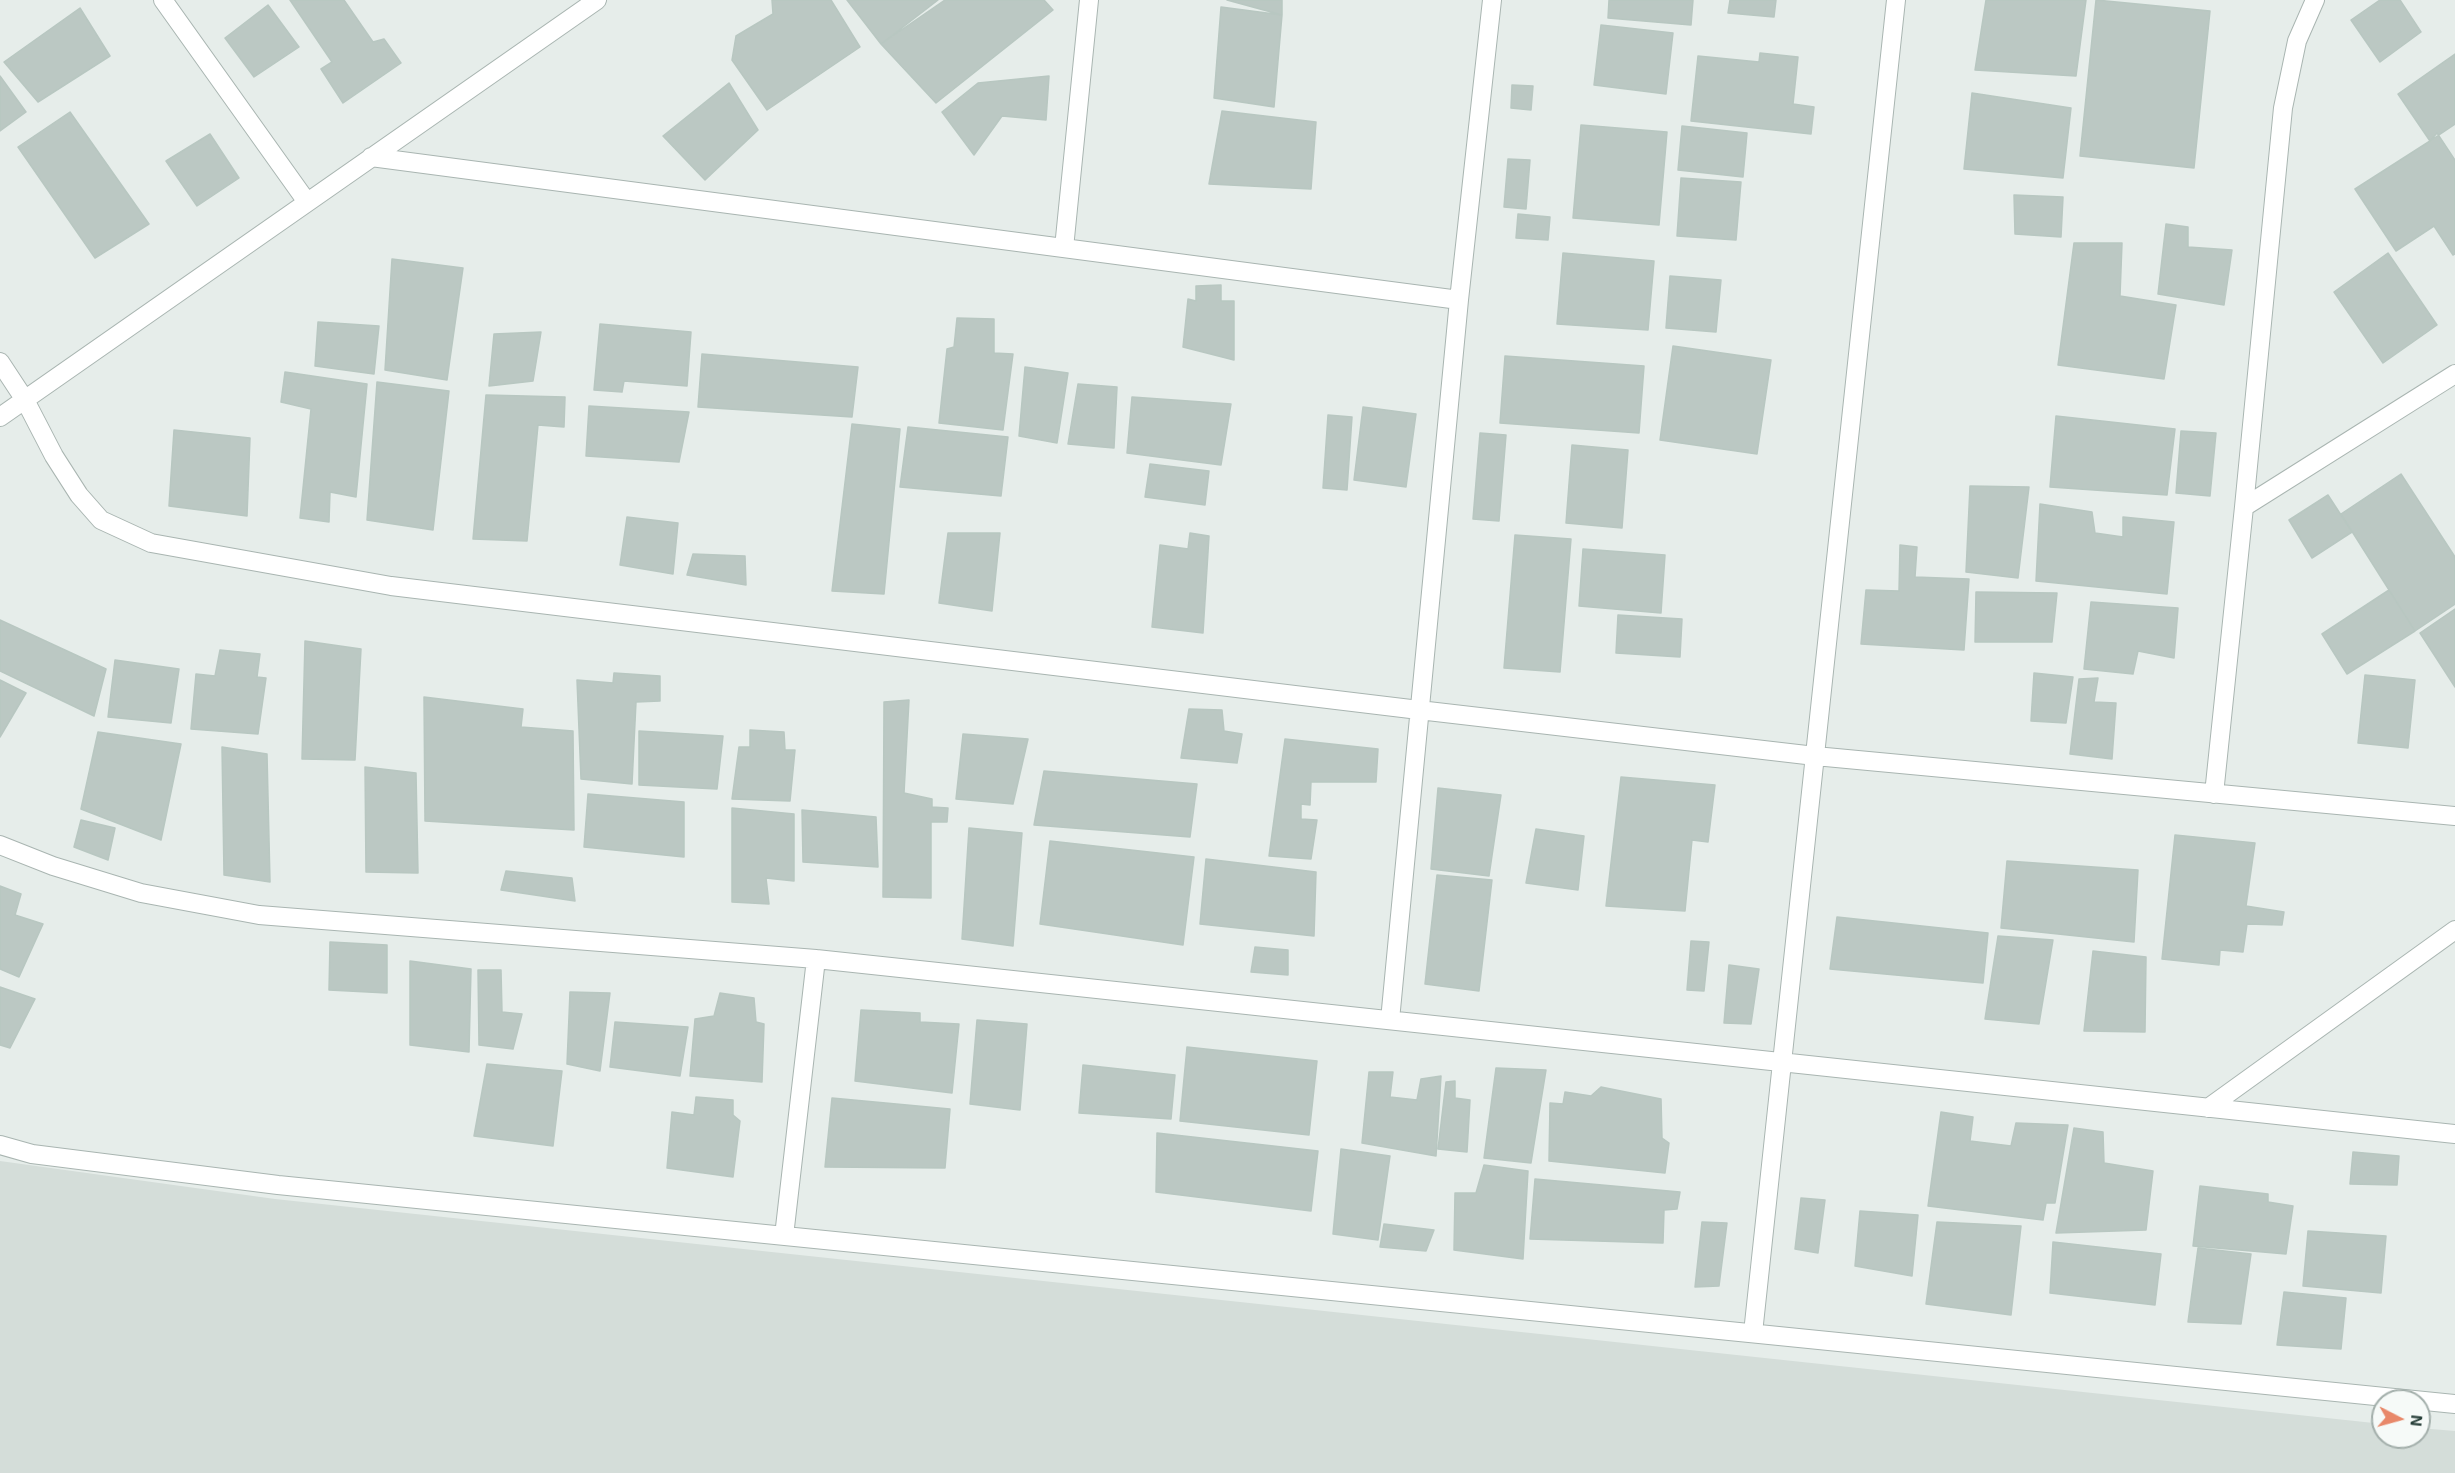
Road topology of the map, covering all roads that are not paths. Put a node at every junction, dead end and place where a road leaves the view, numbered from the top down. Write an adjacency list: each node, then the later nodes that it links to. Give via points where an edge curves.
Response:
1 (164, 0): 8 (street)
2 (597, 0): 7 (street)
3 (1089, 0): 9 (street)
4 (1492, 0): 10 (street)
5 (1896, 0): 17 (street)
6 (2315, 0): 15 (street, via 2297,41 2283,108)
7 (372, 157): 8 (street); 9 (street)
8 (307, 202): 13 (street)
9 (1064, 248): 10 (street)
10 (1460, 300): 16 (street)
11 (0, 362): 13 (street)
12 (2455, 374): 15 (street)
13 (25, 400): 14 (street); 16 (street, via 54,456 101,520 151,543 391,586)
14 (0, 417)
15 (2244, 507): 18 (street)
16 (1419, 710): 17 (street); 23 (street)
17 (1815, 756): 18 (street); 24 (street)
18 (2214, 794): 19 (street)
19 (2455, 816)
20 (0, 845): 22 (street, via 141,893 259,915)
21 (2455, 930): 25 (street)
22 (816, 958): 23 (street); 28 (street)
23 (1390, 1020): 24 (street)
24 (1780, 1062): 25 (street); 29 (street)
25 (2208, 1108): 26 (street)
26 (2455, 1134)
27 (0, 1145): 28 (street, via 32,1154 278,1185)
28 (784, 1236): 29 (street)
29 (1753, 1333): 30 (street)
30 (2455, 1404)

